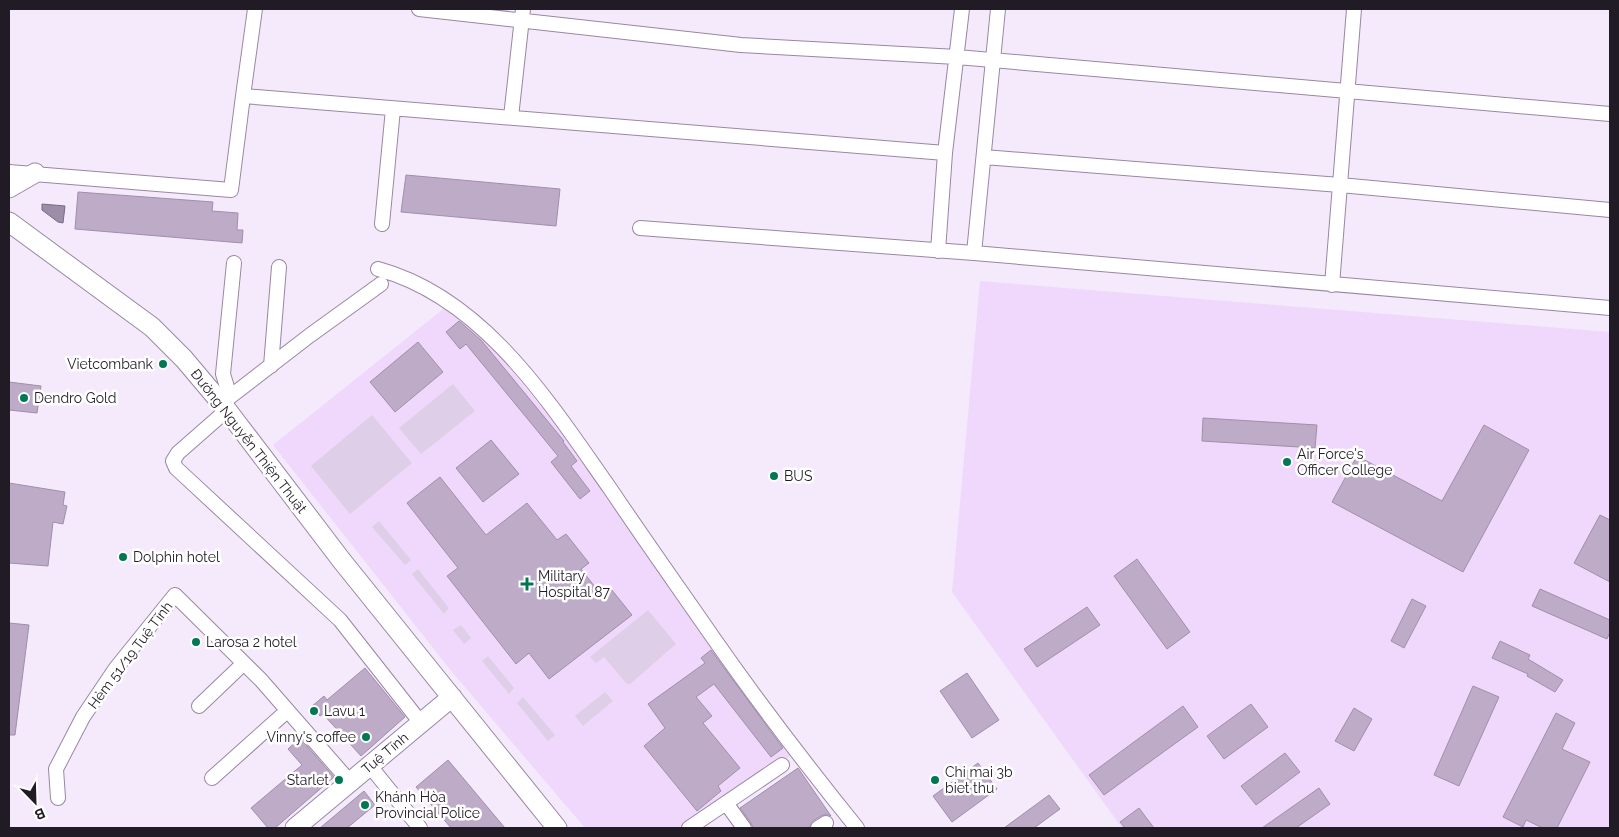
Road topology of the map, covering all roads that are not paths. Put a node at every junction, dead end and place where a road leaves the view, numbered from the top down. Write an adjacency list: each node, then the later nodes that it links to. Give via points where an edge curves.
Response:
1 (255, 9): 10 (street)
2 (419, 9): 6 (street)
3 (962, 9): 7 (street)
4 (998, 9): 8 (street)
5 (1354, 9): 9 (street)
6 (522, 14): 7 (street, via 741,45); 13 (street)
7 (957, 57): 8 (street); 14 (street)
8 (994, 61): 9 (street); 15 (street)
9 (1347, 91): 12 (street); 18 (street)
10 (243, 96): 11 (street); 17 (street, via 231,190)
11 (393, 108): 13 (street); 22 (street)
12 (1610, 114)
13 (511, 117): 14 (street)
14 (945, 153): 24 (street)
15 (984, 157): 18 (street); 25 (street)
16 (9, 172): 17 (street)
17 (34, 173): 19 (street)
18 (1340, 184): 20 (street); 30 (street)
19 (9, 188)
20 (1610, 210)
21 (11, 222): 33 (street, Đường Nguyễn Thiện Thuật, via 152,327)
22 (382, 224)
23 (640, 228): 24 (street)
24 (938, 251): 25 (street)
25 (974, 253): 30 (street)
26 (234, 263): 33 (street, via 222,374)
27 (279, 267): 32 (street)
28 (378, 269): 50 (street, via 424,287 445,300 481,328 515,362 578,443 733,666)
29 (381, 284): 32 (street)
30 (1332, 284): 31 (street)
31 (1610, 308)
32 (271, 366): 33 (street)
33 (227, 403): 35 (street, Đường Nguyễn Thiện Thuật, via 342,561); 38 (street, via 178,453 173,460 176,468 340,620)
34 (244, 663): 36 (street); 37 (street); 43 (street, Hẻm 51/19 Tuệ Tĩnh, via 175,595 116,668 83,717 56,769)
35 (452, 697): 38 (street, Tuệ Tĩnh); 47 (street, Đường Nguyễn Thiện Thuật)
36 (199, 706)
37 (287, 711): 41 (street); 42 (street)
38 (421, 722): 40 (street, Tuệ Tĩnh)
39 (782, 765): 44 (street)
40 (370, 766): 42 (street, Tuệ Tĩnh); 46 (street)
41 (212, 778)
42 (350, 782): 45 (street, Tuệ Tĩnh)
43 (58, 798)
44 (726, 803): 48 (street); 49 (street)
45 (295, 828)
46 (420, 828)
47 (557, 828)
48 (689, 828)
49 (744, 828)
50 (857, 828)

